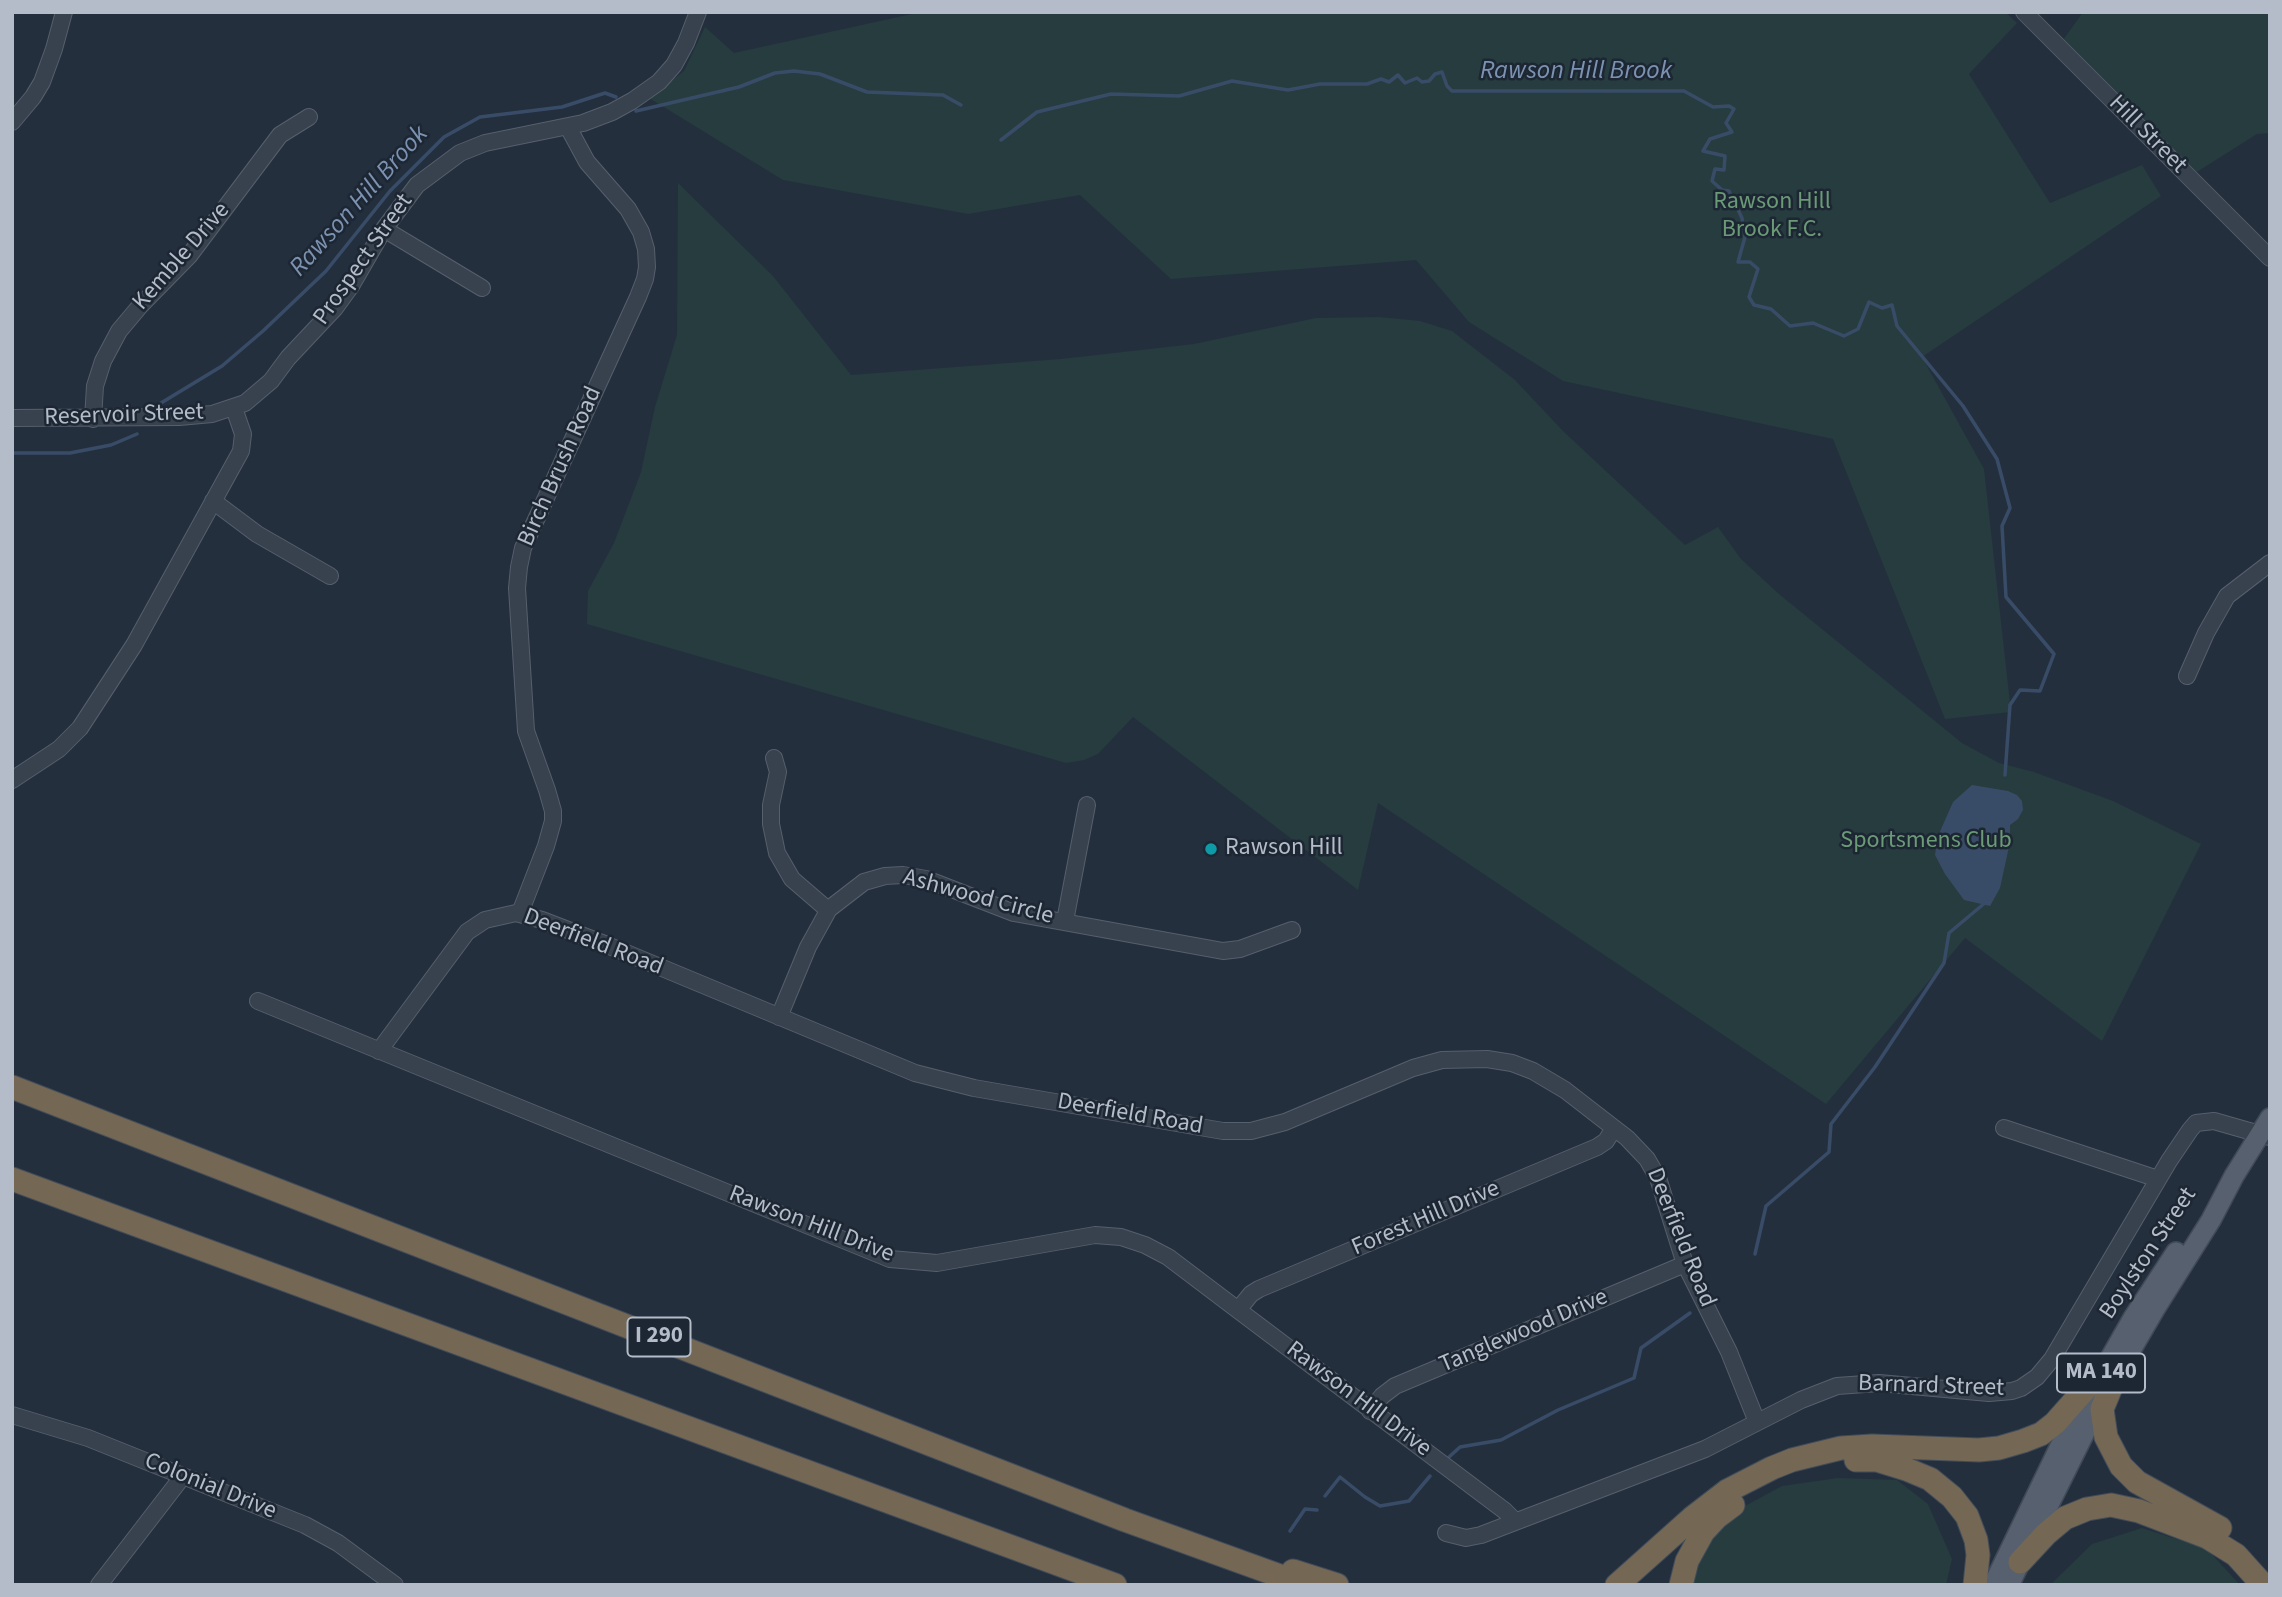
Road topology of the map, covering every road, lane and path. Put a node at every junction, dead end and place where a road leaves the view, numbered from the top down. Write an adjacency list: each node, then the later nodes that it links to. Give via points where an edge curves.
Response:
1 (64, 12): 5 (street, via 42,82)
2 (698, 12): 6 (street, Prospect Street, via 680,55 659,82 612,112)
3 (2024, 12): 8 (street, Hill Street)
4 (309, 117): 12 (street, Kemble Drive, via 280,135 189,256 119,331 95,386)
5 (12, 122)
6 (568, 127): 7 (street, Prospect Street, via 513,135 460,153 417,186); 21 (street, Birch Brush Road, via 594,171 628,209 643,241 647,267 638,297 523,548 519,567 526,731 553,811 550,836)
7 (384, 229): 9 (street); 10 (street, Prospect Street, via 335,308 263,389)
8 (2270, 258)
9 (482, 288)
10 (234, 408): 12 (street, Reservoir Street, via 189,416); 13 (street, via 243,444)
11 (12, 418): 12 (street, Reservoir Street)
12 (93, 419)
13 (213, 501): 15 (street, via 257,534); 18 (street, via 139,637 85,722 60,749)
14 (2270, 563): 16 (street, via 2227,596)
15 (330, 576)
16 (2187, 676)
17 (774, 758): 20 (street, via 778,772 771,824 777,853 799,886)
18 (12, 780)
19 (1087, 805): 22 (street)
20 (828, 911): 22 (street, Ashwood Circle, via 864,882 903,875 1014,912); 25 (street, Ashwood Circle, via 807,947)
21 (520, 913): 25 (street, Deerfield Road); 26 (street, Deerfield Road, via 485,920 467,932)
22 (1065, 921): 23 (street, Ashwood Circle, via 1223,951)
23 (1292, 930)
24 (258, 1001): 26 (street, Rawson Hill Drive)
25 (779, 1017): 28 (street, Deerfield Road, via 895,1066 951,1083 1223,1131 1251,1131 1285,1122 1418,1066 1453,1058 1492,1059 1525,1068 1565,1090)
26 (379, 1051): 34 (street, Rawson Hill Drive, via 890,1259 937,1263 1108,1235 1157,1251)
27 (12, 1087): 43 (highway, I 290)
28 (1614, 1128): 33 (street, Deerfield Road, via 1641,1151 1655,1171); 34 (street, Forest Hill Drive, via 1597,1147 1259,1289)
29 (2004, 1128): 32 (street)
30 (2266, 1130): 32 (street, Barnard Street, via 2214,1121 2196,1123); 35 (main road, Boylston Street / MA 140, via 2176,1253)
31 (12, 1179): 47 (highway)
32 (2158, 1179): 38 (street, Barnard Street, via 2052,1359 2028,1384 2001,1393 1879,1382 1843,1385)
33 (1685, 1264): 36 (street, Tanglewood Drive, via 1401,1383); 38 (street, Deerfield Road, via 1729,1352)
34 (1238, 1310): 36 (street, Rawson Hill Drive)
35 (2108, 1375): 42 (main road, Boylston Street / MA 140); 44 (highway, via 2104,1427 2111,1449 2127,1473 2235,1537); 50 (highway, via 2041,1434 1999,1448 1842,1448 1772,1468 1727,1491); 53 (main road, Boylston Street / MA 140, via 2059,1448)
36 (1370, 1411): 40 (street, Rawson Hill Drive)
37 (12, 1415): 39 (street, Colonial Drive, via 79,1435)
38 (1757, 1422): 40 (street, Barnard Street, via 1705,1449)
39 (183, 1476): 45 (street); 46 (street, Colonial Drive, via 316,1530)
40 (1515, 1521): 41 (street, Barnard Street, via 1473,1537)
41 (1446, 1533)
42 (2020, 1562): 54 (main road, Boylston Street / MA 140); 55 (highway, via 2066,1518 2087,1508 2111,1505 2207,1537 2236,1555)
43 (1250, 1565): 48 (highway, I 290); 49 (highway, via 1285,1569)
44 (2270, 1571)
45 (99, 1585)
46 (395, 1585)
47 (1115, 1585)
48 (1305, 1585)
49 (1337, 1585)
50 (1617, 1585)
51 (1681, 1585): 52 (highway, via 1687,1561 1703,1532 1734,1504 1788,1475 1858,1460 1877,1460 1906,1469 1952,1497 1967,1516 1976,1540)
52 (1975, 1585)
53 (1993, 1585)
54 (2010, 1585)
55 (2263, 1585)

